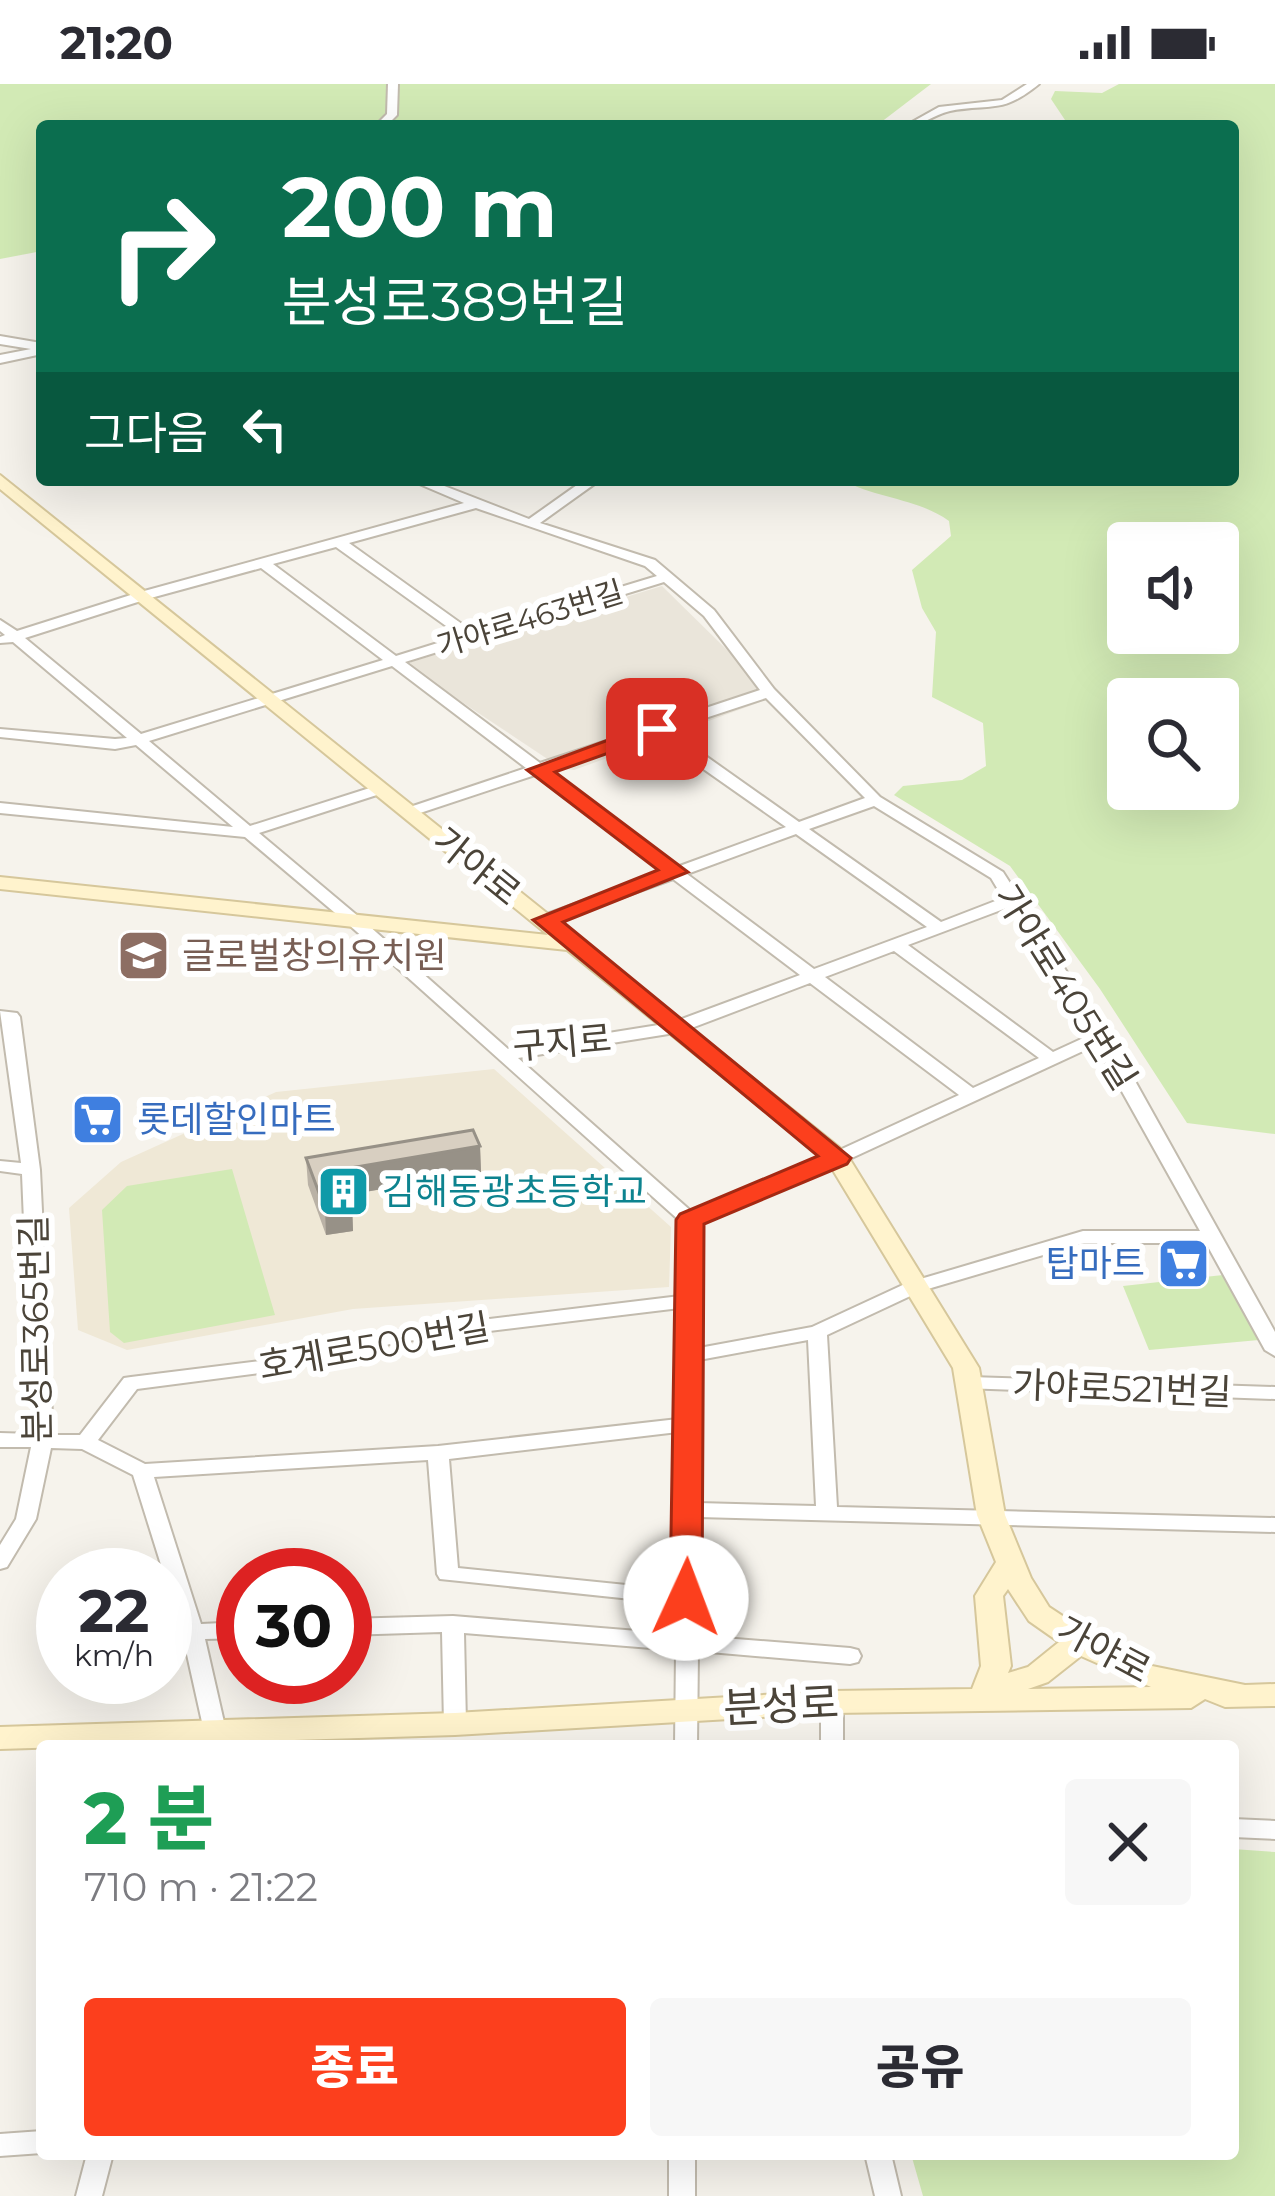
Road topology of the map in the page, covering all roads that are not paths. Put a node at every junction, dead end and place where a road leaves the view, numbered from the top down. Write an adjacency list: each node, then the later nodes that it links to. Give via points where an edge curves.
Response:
1 (393, 84): 3 (street)
2 (1034, 84): 4 (street, via 1006,104 943,109)
3 (387, 120)
4 (922, 120)
5 (0, 340): 6 (street)
6 (36, 348)
7 (36, 350): 8 (street)
8 (0, 359)
9 (433, 486): 12 (street, 가야로405번길)
10 (584, 486): 13 (street)
11 (5, 489): 17 (main road, 가야로)
12 (479, 502): 13 (street, 가야로405번길); 14 (street)
13 (530, 524): 16 (street, 가야로405번길, via 650,563)
14 (339, 542): 15 (street); 19 (street)
15 (262, 562): 17 (street); 21 (street)
16 (667, 577): 19 (street, 가야로463번길); 22 (street, 가야로405번길, via 709,613)
17 (142, 596): 20 (street); 23 (main road, 가야로)
18 (0, 624): 20 (street, 구지로)
19 (469, 636): 21 (street, 가야로463번길)
20 (7, 639): 26 (street, 구지로)
21 (393, 661): 23 (street, 가야로463번길); 27 (street, 가야로463번길)
22 (769, 692): 24 (street); 29 (street, 가야로405번길)
23 (269, 698): 26 (street, 가야로463번길); 28 (main road, 가야로)
24 (657, 729): 27 (street); 32 (street)
25 (0, 733): 26 (street, 가야로463번길)
26 (135, 741): 33 (street, 구지로)
27 (538, 770): 31 (street); 34 (street, 가야로463번길)
28 (381, 789): 31 (main road, 가야로); 33 (street)
29 (875, 800): 32 (street); 36 (street, 가야로405번길, via 997,875)
30 (0, 808): 33 (street)
31 (409, 812): 38 (main road, 가야로)
32 (797, 826): 34 (street); 39 (street)
33 (244, 833): 37 (street, 구지로)
34 (676, 872): 38 (street); 42 (street, 가야로463번길)
35 (0, 883): 37 (main road)
36 (1013, 900): 39 (street, 구지로); 45 (street, 가야로405번길)
37 (352, 920): 40 (main road); 46 (street, 구지로)
38 (545, 920): 40 (main road, 가야로)
39 (939, 928): 41 (street, 구지로)
40 (572, 944): 44 (main road, 가야로)
41 (896, 944): 42 (street, 구지로); 47 (street)
42 (813, 976): 44 (street, 구지로); 48 (street, 가야로463번길)
43 (6, 1017): 51 (street, 분성로365번길)
44 (676, 1028): 46 (street, 구지로); 49 (main road, 가야로)
45 (1099, 1037): 47 (street); 53 (street, 가야로405번길)
46 (504, 1055): 52 (street)
47 (1051, 1060): 48 (street)
48 (972, 1096): 49 (street)
49 (837, 1158): 52 (street); 54 (main road, 가야로)
50 (0, 1166): 51 (street)
51 (31, 1170): 63 (street, 분성로365번길)
52 (690, 1220): 55 (street)
53 (1214, 1237): 54 (street, via 1083,1237); 57 (street, 가야로405번길)
54 (914, 1287): 56 (street); 59 (main road, 가야로)
55 (690, 1300): 58 (street); 64 (street, 호계로500번길, via 399,1336 268,1366 131,1383)
56 (817, 1332): 58 (street); 68 (street)
57 (1275, 1350)
58 (688, 1356): 61 (street)
59 (970, 1383): 60 (street, 가야로521번길); 69 (main road, 가야로)
60 (1275, 1393)
61 (686, 1425): 65 (street); 67 (street)
62 (0, 1440): 63 (street)
63 (43, 1440): 64 (street); 71 (street, 분성로365번길, via 26,1519)
64 (86, 1442): 66 (street)
65 (438, 1453): 66 (street); 77 (street, via 448,1574 638,1592)
66 (142, 1472): 76 (street)
67 (688, 1510): 68 (street); 77 (street)
68 (827, 1515): 69 (street)
69 (991, 1515): 70 (street); 72 (main road, 가야로)
70 (1275, 1525)
71 (0, 1562)
72 (1010, 1562): 78 (main road, 가야로, via 1039,1614); 80 (main road, via 989,1596 996,1666)
73 (453, 1624): 74 (street); 77 (street); 86 (street)
74 (372, 1626)
75 (216, 1631): 76 (street)
76 (193, 1632): 88 (street)
77 (675, 1641): 79 (street); 85 (street)
78 (1078, 1642): 80 (main road, via 1038,1676); 81 (main road, 가야로, via 1175,1684)
79 (850, 1656)
80 (986, 1690): 83 (main road)
81 (1240, 1694): 82 (main road, 분성로); 83 (main road, 분성로)
82 (1275, 1695)
83 (956, 1699): 84 (main road, 분성로)
84 (832, 1702): 85 (main road, 분성로); 90 (street)
85 (686, 1710): 86 (main road, 분성로); 89 (street)
86 (455, 1724): 88 (main road, 분성로)
87 (0, 1738): 88 (main road, 분성로)
88 (214, 1739)
89 (686, 1740)
90 (832, 1740)
91 (1239, 1828): 92 (street)
92 (1275, 1830)
93 (36, 2142): 94 (street)
94 (0, 2145)
95 (98, 2160): 98 (street)
96 (682, 2160): 99 (street)
97 (879, 2160): 100 (street)
98 (89, 2196)
99 (682, 2196)
100 (888, 2196)

